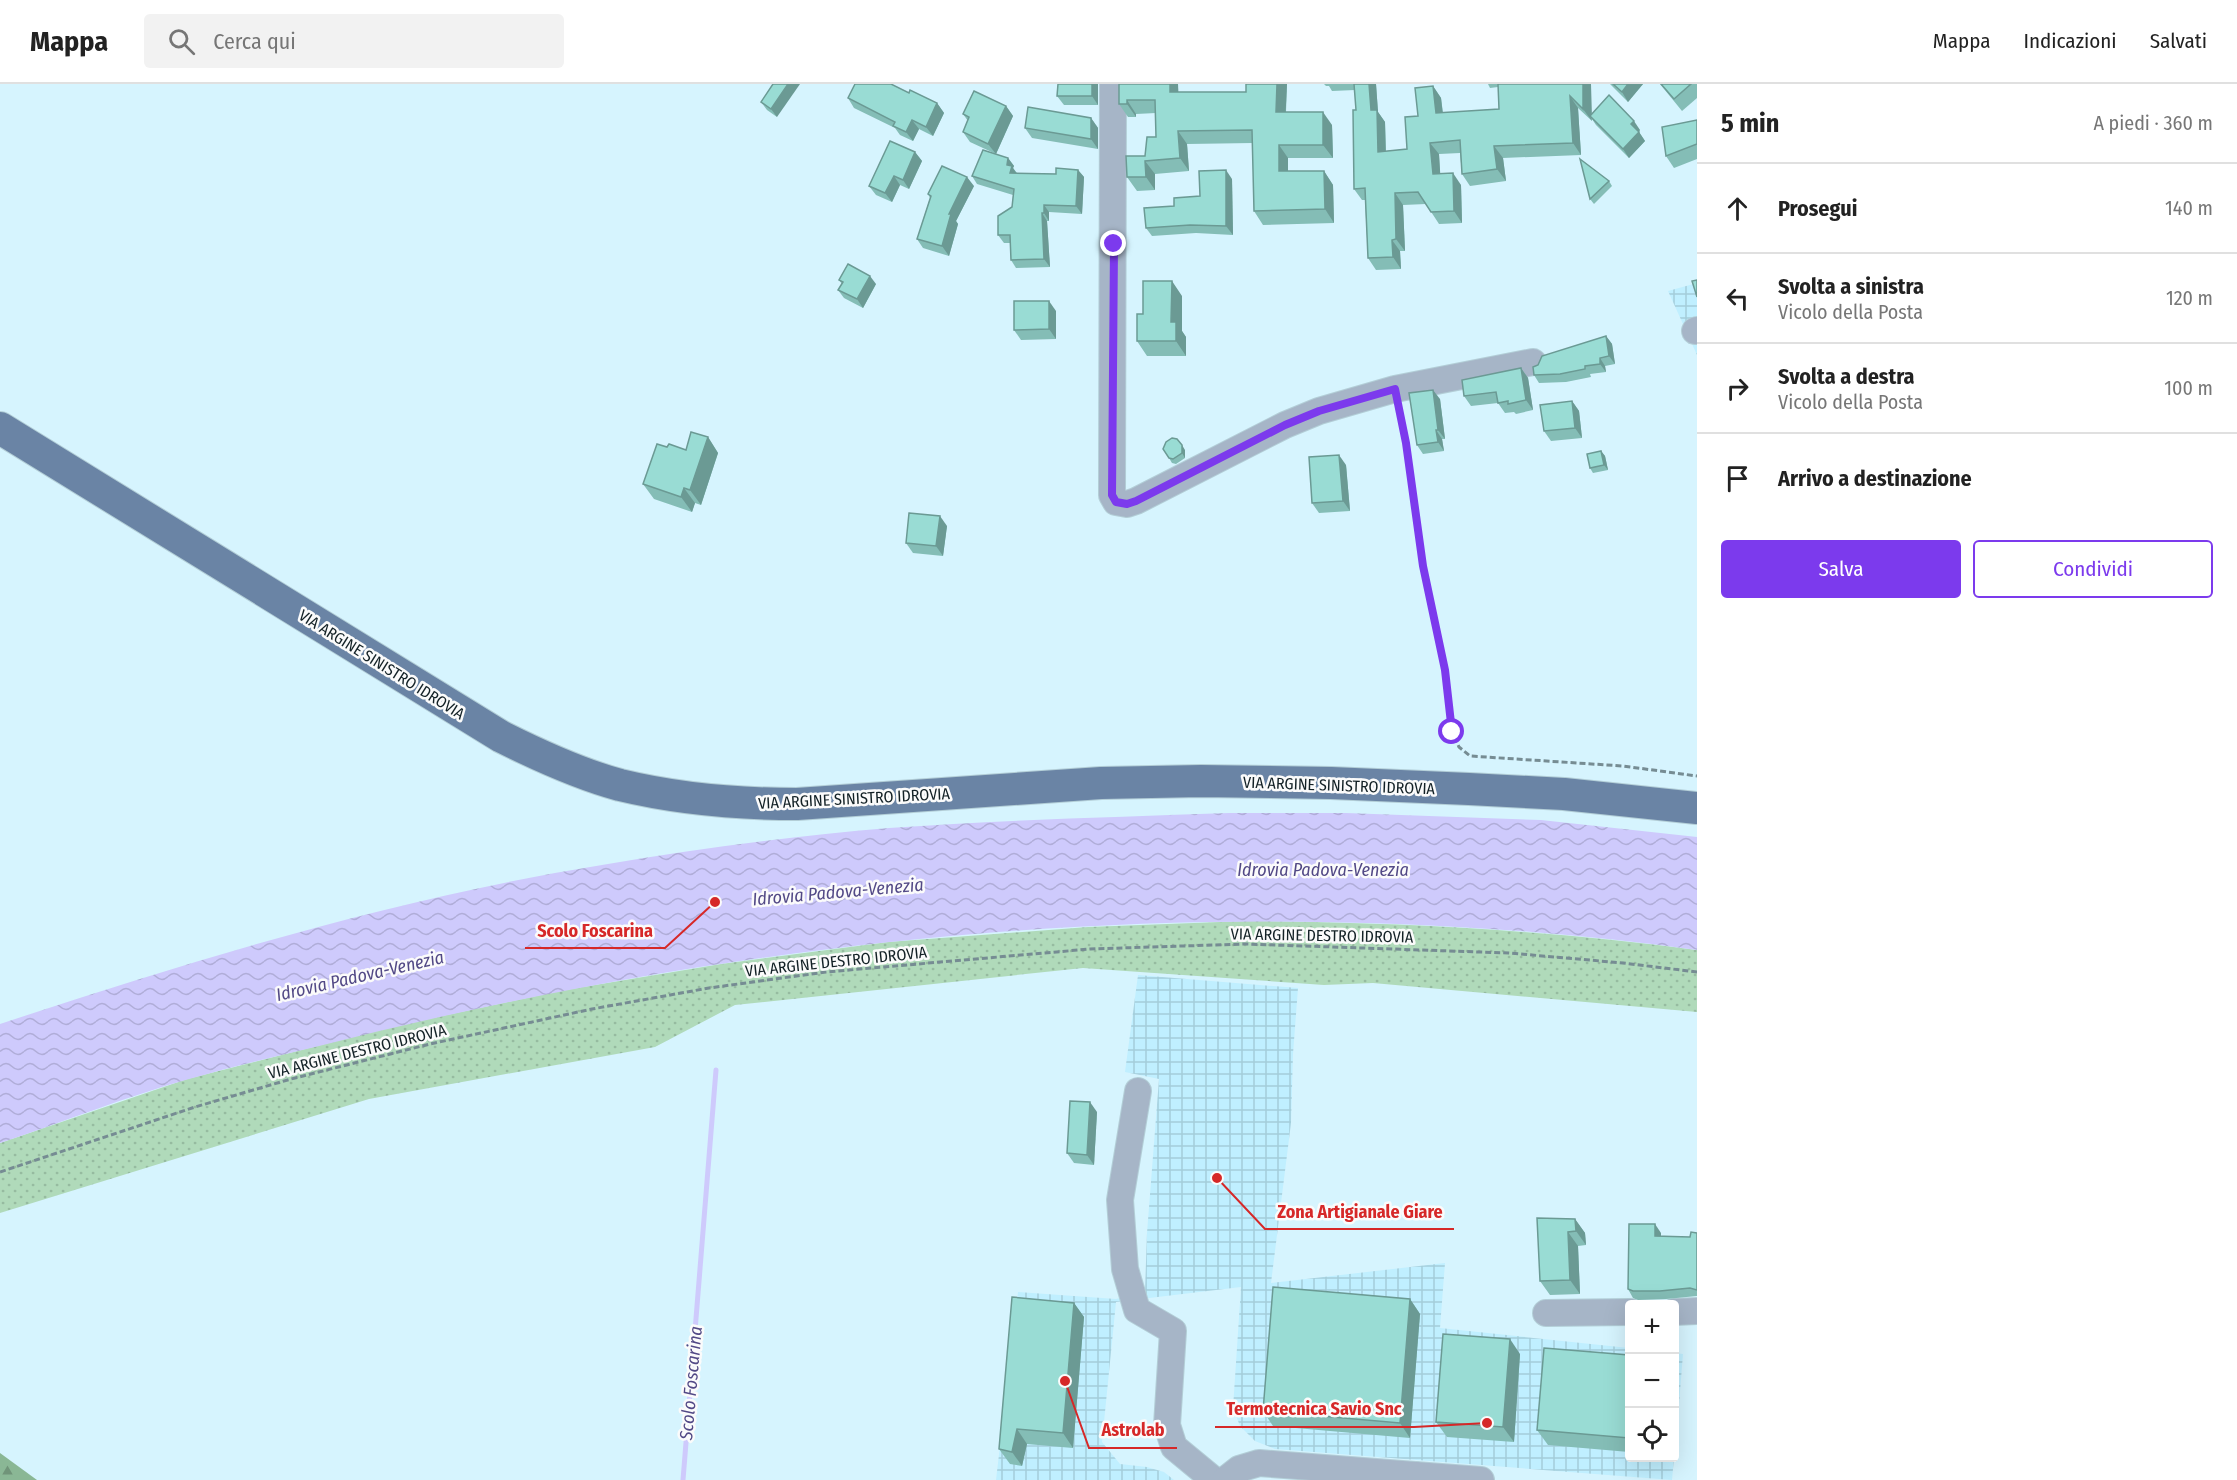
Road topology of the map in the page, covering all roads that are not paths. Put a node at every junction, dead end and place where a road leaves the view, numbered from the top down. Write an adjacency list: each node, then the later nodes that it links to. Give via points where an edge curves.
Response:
1 (1113, 84): 2 (street, via 1112,495 1116,502 1136,501 1319,411 1395,389)
2 (1533, 362)
3 (0, 428): 4 (main road, VIA ARGINE SINISTRO IDROVIA, via 501,737 544,758 620,784 696,799 797,804 1101,783 1331,783 1564,794)
4 (1697, 808)
5 (1138, 1091): 11 (street, via 1120,1200 1125,1269 1137,1311 1173,1331 1167,1425 1174,1447)
6 (1697, 1311): 8 (street)
7 (1625, 1312): 9 (street)
8 (1679, 1312)
9 (1546, 1313)
10 (1415, 1478): 12 (street, via 1259,1463 1239,1469); 13 (street)
11 (1214, 1480)
12 (1225, 1480)
13 (1481, 1480)

